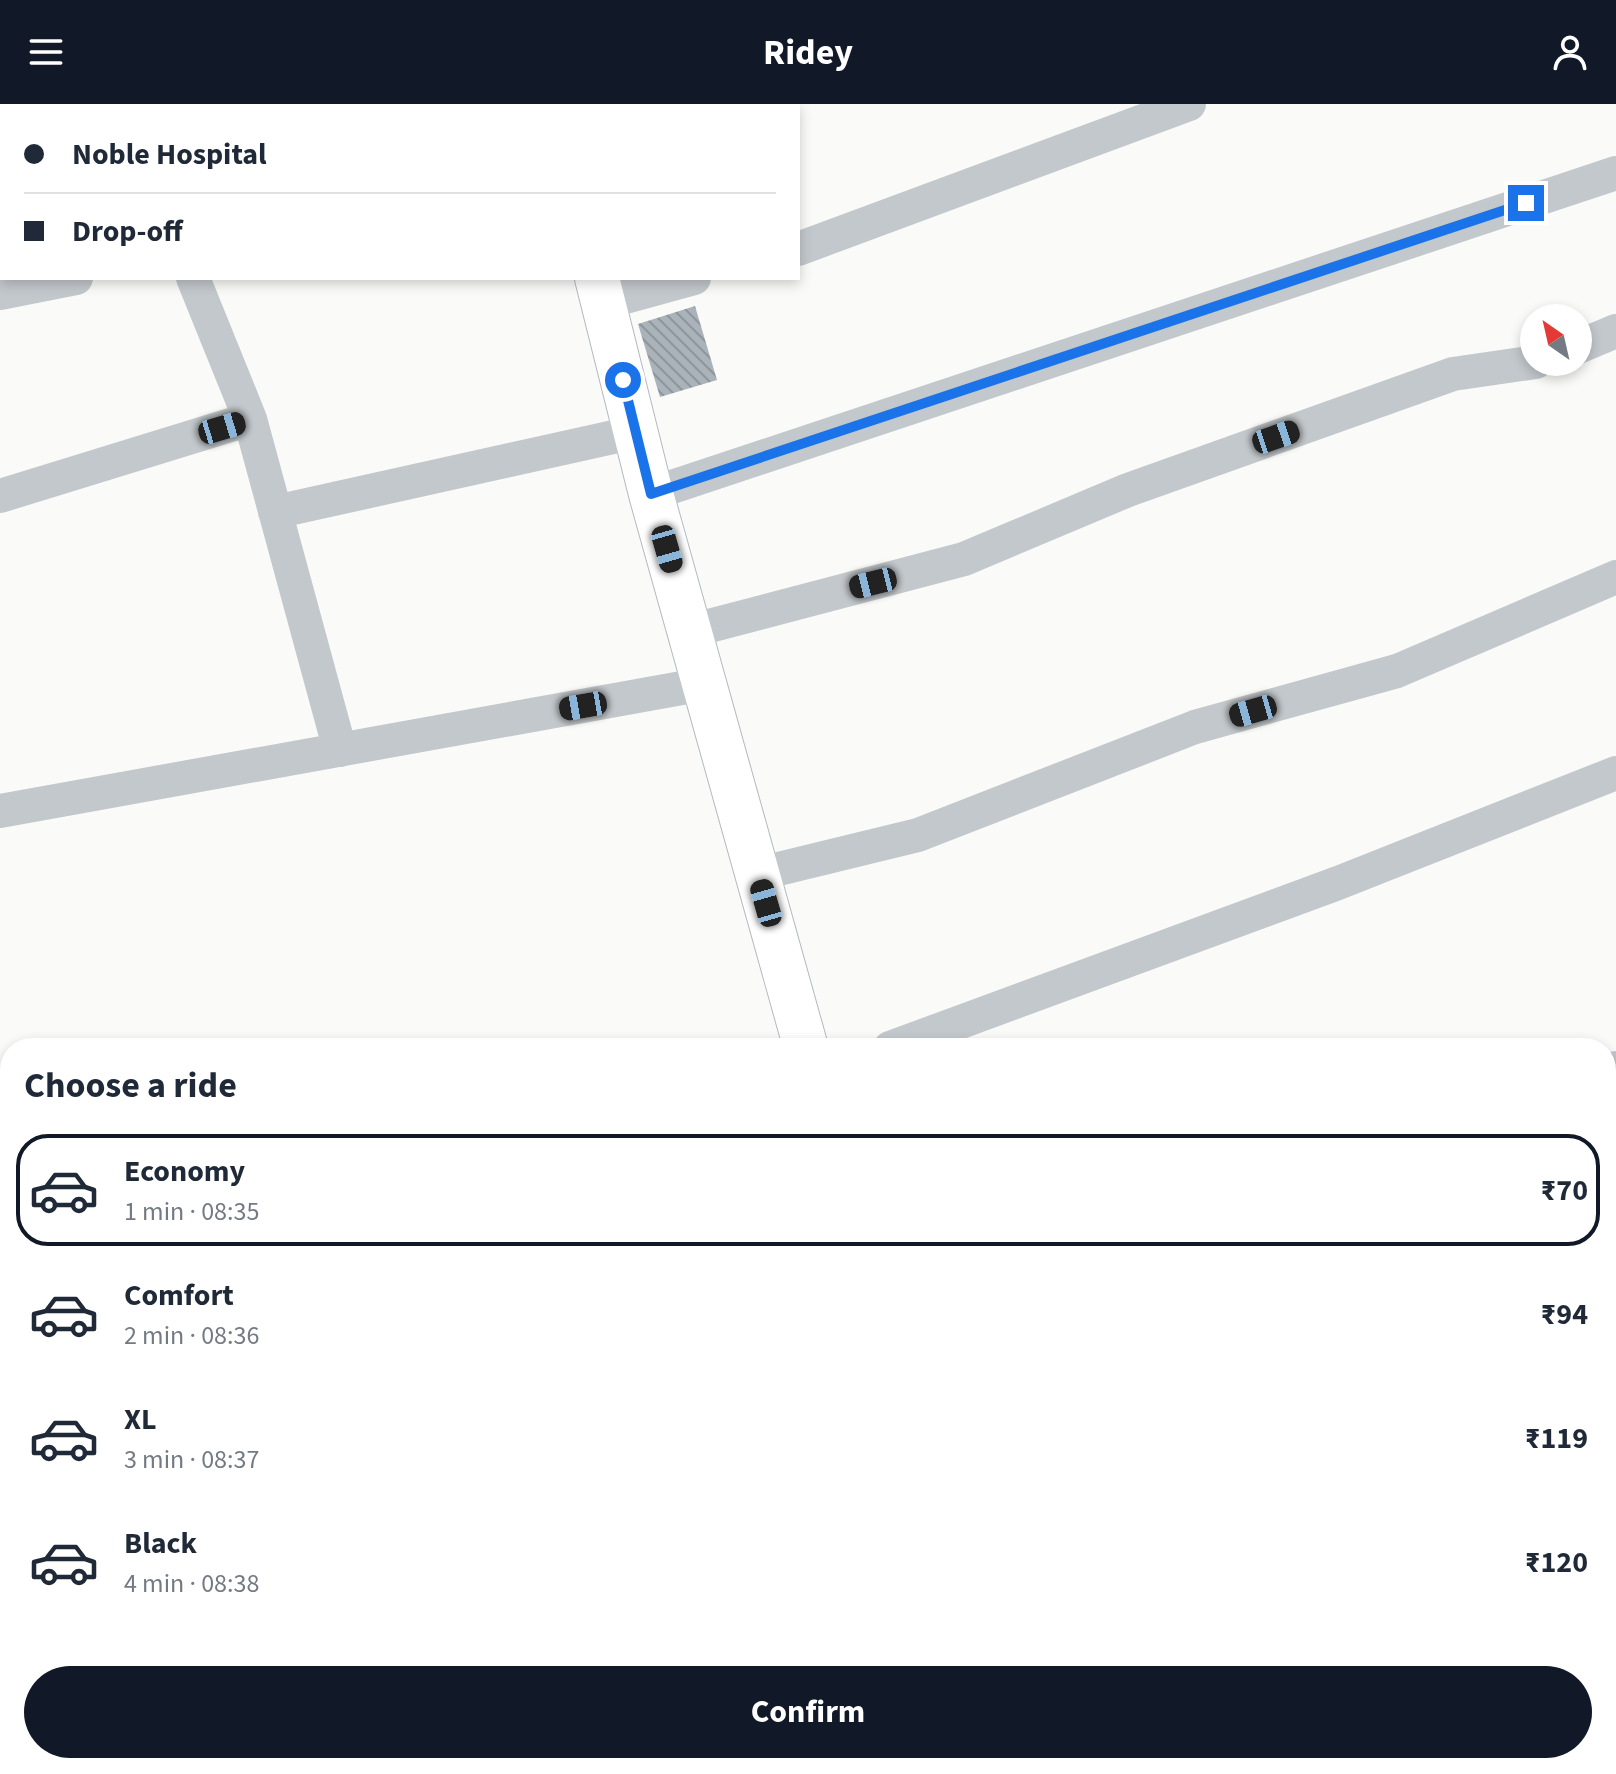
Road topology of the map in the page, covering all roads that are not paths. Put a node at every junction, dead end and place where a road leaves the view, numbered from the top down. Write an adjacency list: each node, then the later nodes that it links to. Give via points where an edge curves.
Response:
1 (1189, 104): 3 (street)
2 (1616, 173): 14 (street)
3 (800, 248)
4 (66, 280): 8 (street)
5 (194, 280): 12 (street)
6 (678, 280): 7 (street)
7 (600, 290): 13 (main road)
8 (0, 293)
9 (1616, 331): 10 (street)
10 (1592, 341)
11 (1520, 364): 18 (street, via 1453,374 1128,490 964,559)
12 (250, 419): 15 (street); 16 (street)
13 (636, 432): 14 (main road); 16 (street)
14 (651, 494): 18 (main road)
15 (0, 496)
16 (275, 512): 20 (street)
17 (1616, 577): 23 (street, via 1397,671 1195,727 918,835)
18 (690, 631): 19 (main road)
19 (704, 684): 20 (street); 23 (main road)
20 (340, 750): 22 (street)
21 (1616, 773): 25 (street, via 1338,883)
22 (0, 811)
23 (758, 874): 24 (main road)
24 (803, 1038)
25 (917, 1038)

